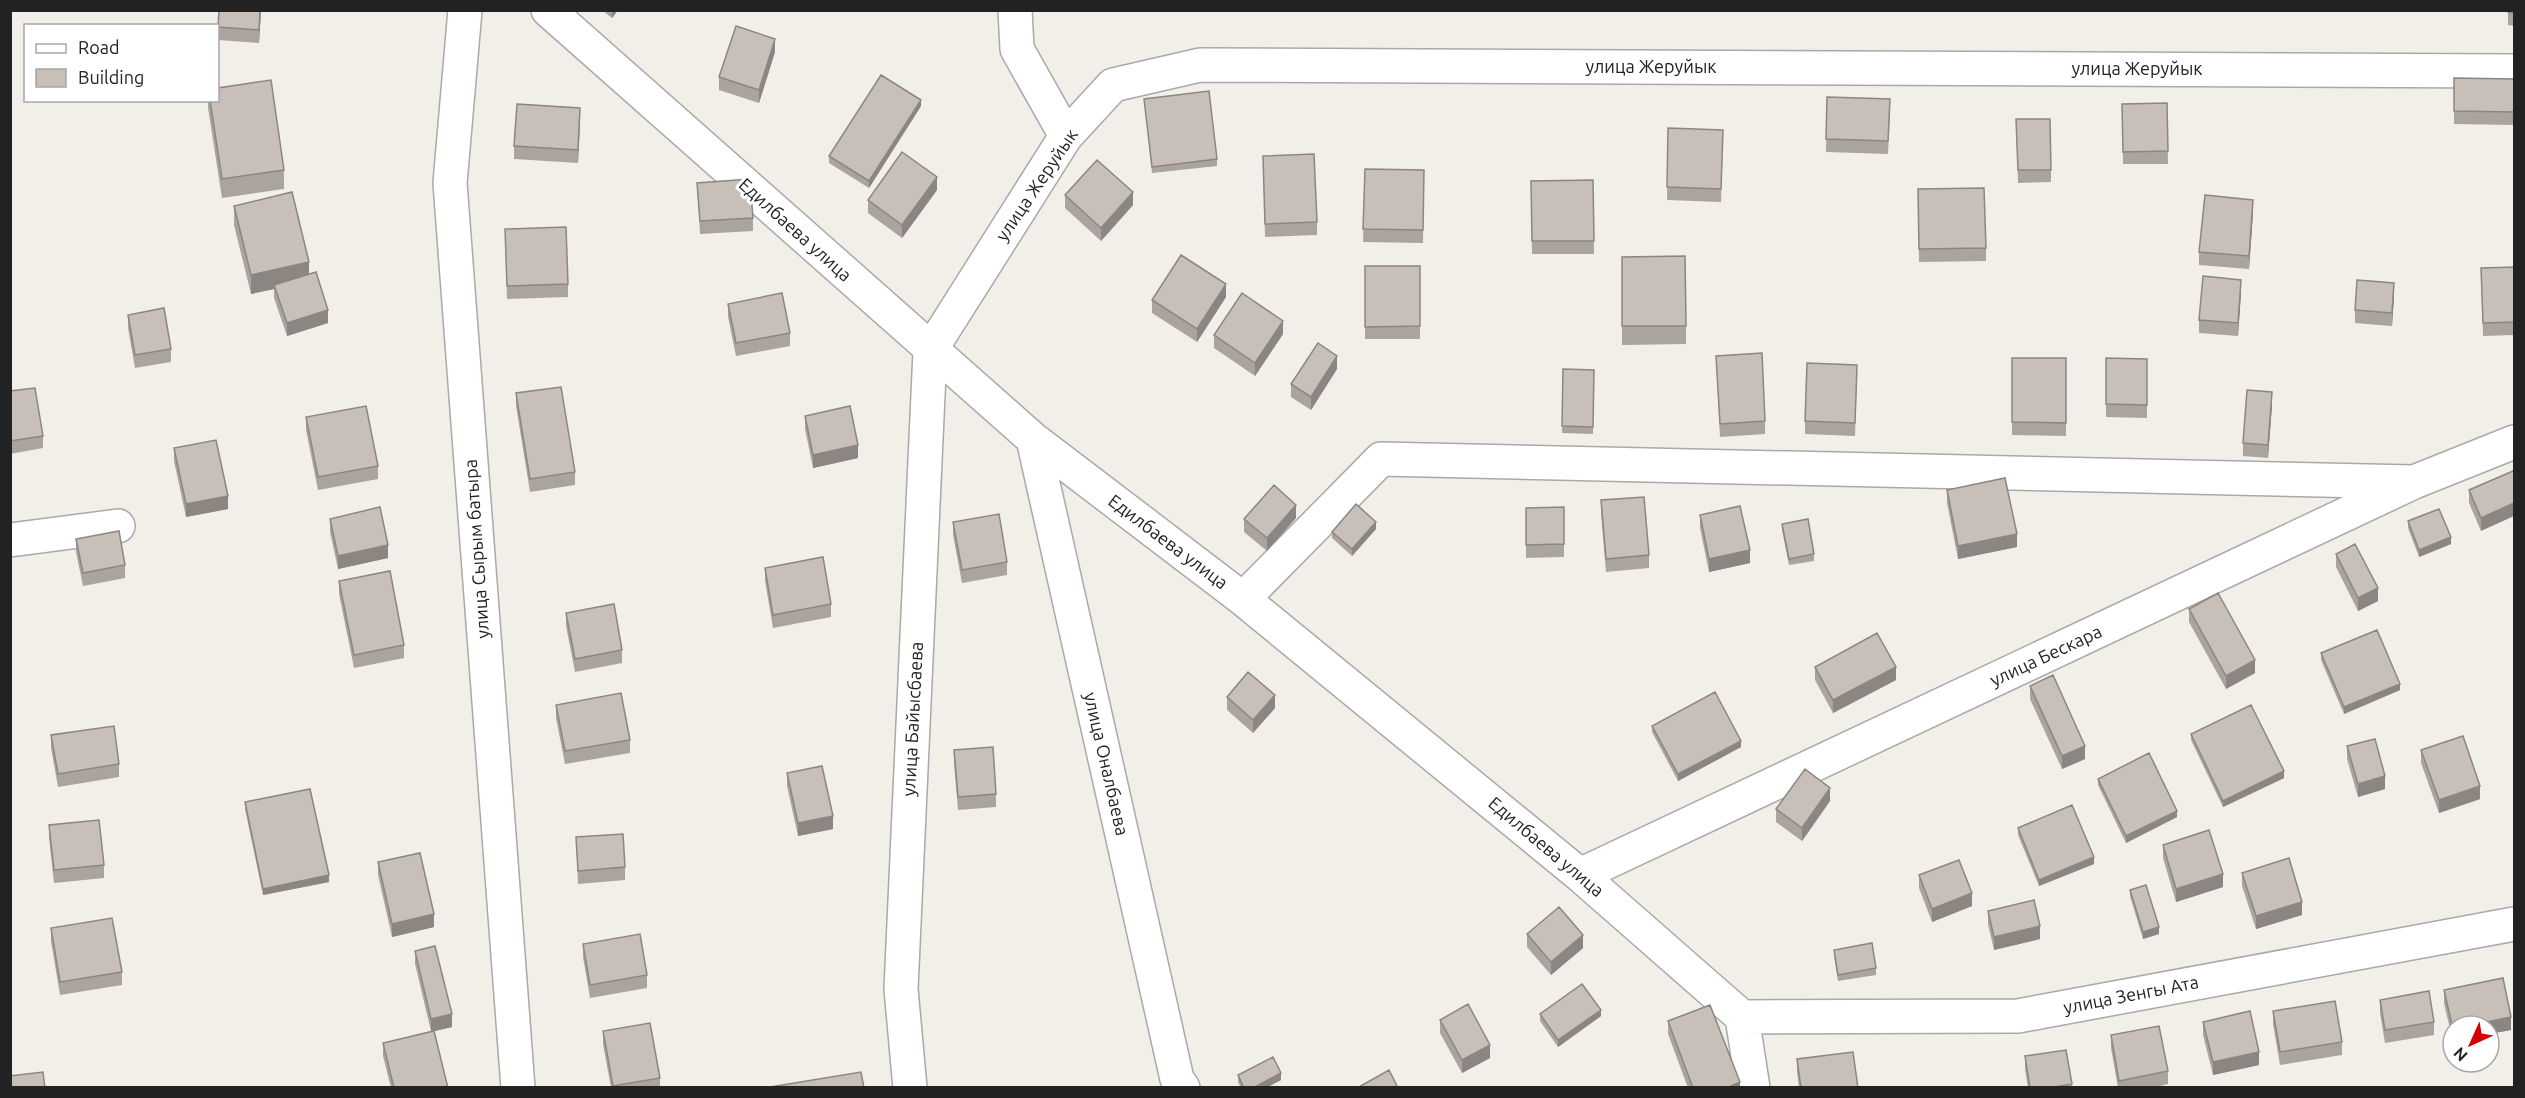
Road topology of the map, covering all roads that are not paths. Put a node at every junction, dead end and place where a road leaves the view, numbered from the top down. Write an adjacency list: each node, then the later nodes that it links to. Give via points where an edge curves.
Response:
1 (465, 10): 16 (street, улица Сырым батыра, via 450,183)
2 (548, 10): 6 (street, Едилбаева улица)
3 (1015, 10): 5 (street, via 1017,49)
4 (2514, 71): 5 (street, улица Жеруйык, via 1200,65 1113,85)
5 (1066, 136): 6 (street, улица Жеруйык)
6 (930, 351): 7 (street, Едилбаева улица); 17 (street, улица Байысбаева, via 901,988)
7 (1033, 439): 12 (street, Едилбаева улица); 18 (street, улица Оналбаева, via 1175,1068)
8 (2514, 442): 9 (street, улица Бескара)
9 (2414, 482): 12 (street, via 1381,459); 13 (street, улица Бескара)
10 (118, 526): 11 (street)
11 (10, 540)
12 (1243, 599): 13 (street, Едилбаева улица)
13 (1580, 875): 15 (street, Едилбаева улица)
14 (2514, 924): 15 (street, улица Зенгы Ата, via 2018,1016)
15 (1742, 1017): 19 (street)
16 (518, 1088)
17 (910, 1088)
18 (1183, 1088)
19 (1753, 1088)

